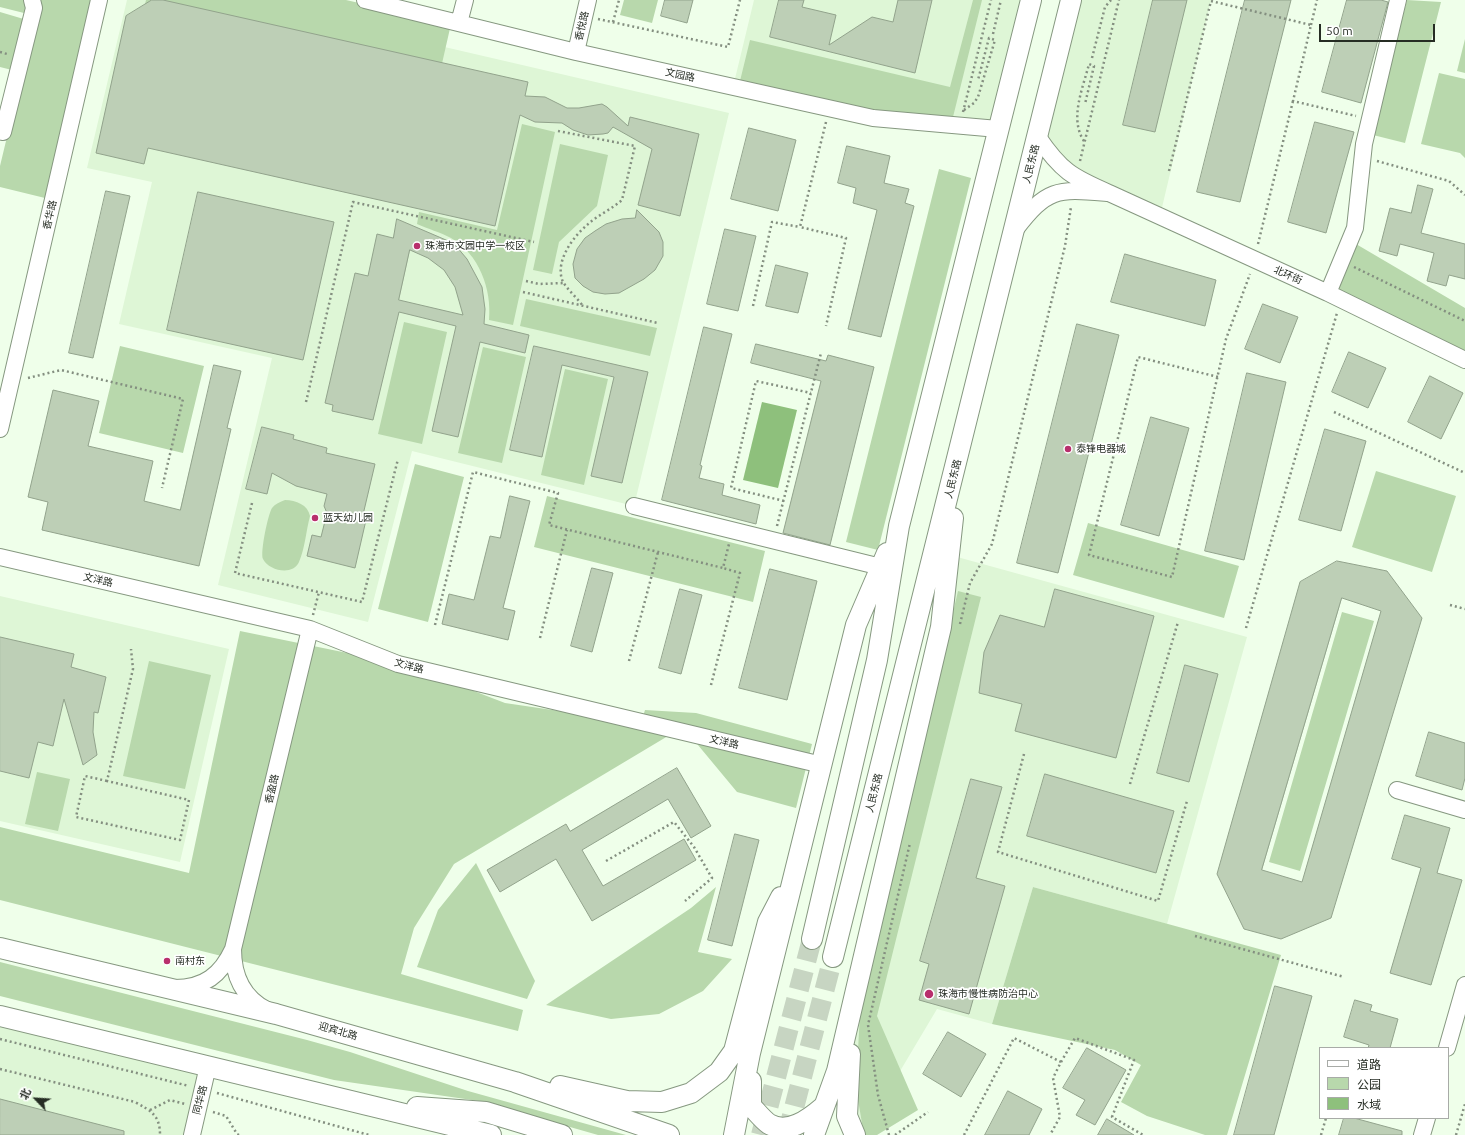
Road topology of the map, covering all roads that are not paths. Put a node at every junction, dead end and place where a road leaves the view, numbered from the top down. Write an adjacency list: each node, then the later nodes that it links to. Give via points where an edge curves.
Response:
1 (32, 0): 12 (street, via 34,8)
2 (99, 0): 18 (street, 香华路)
3 (365, 0): 9 (street, 文园路)
4 (465, 0): 9 (street)
5 (588, 0): 10 (street, 香悅路)
6 (1031, 0): 11 (main road)
7 (1071, 0): 13 (main road, 人民东路)
8 (1398, 0): 16 (street, via 1370,119 1355,228 1341,261)
9 (459, 23): 10 (street, 文园路)
10 (576, 52): 11 (street, 文园路, via 873,118)
11 (998, 129): 22 (main road)
12 (3, 132)
13 (1038, 137): 14 (street); 15 (main road, 人民东路)
14 (1075, 185): 15 (street, 北环街, via 1040,200); 16 (street, 北环街, via 1108,193)
15 (1014, 232): 20 (main road, 人民东路)
16 (1335, 296): 17 (street, 北环街)
17 (1465, 360)
18 (6, 380): 19 (street, 香华路)
19 (0, 429)
20 (960, 448): 33 (main road, 人民东路); 34 (main road, via 941,627)
21 (634, 506): 24 (street)
22 (900, 526): 24 (main road); 30 (main road, via 877,660)
23 (0, 557): 25 (street, 文洋路)
24 (881, 567): 26 (main road, via 856,625)
25 (310, 629): 26 (street, 文洋路, via 398,664); 32 (street, 香盈路)
26 (822, 765): 29 (main road)
27 (1397, 790): 28 (street)
28 (1465, 810)
29 (798, 863): 39 (main road, via 768,922 734,1051 719,1072 692,1093 662,1102 627,1101); 41 (main road)
30 (812, 939)
31 (0, 948): 36 (main road, 迎宾北路)
32 (234, 950): 36 (street, via 221,971 211,979 190,987); 37 (street, via 233,962 241,986 257,1003)
33 (833, 957)
34 (859, 978): 44 (main road, via 837,1071); 52 (main road, via 848,1068 848,1116)
35 (1465, 985): 40 (street)
36 (172, 988): 37 (main road, 迎宾北路)
37 (276, 1014): 39 (main road, 迎宾北路)
38 (0, 1016): 42 (main road)
39 (393, 1047): 49 (main road, 迎宾北路, via 515,1082)
40 (1447, 1047)
41 (750, 1053): 44 (main road, via 751,1106 770,1125 785,1129 805,1123); 50 (main road)
42 (208, 1066): 43 (main road); 47 (street, 同华路)
43 (359, 1103): 46 (main road); 48 (main road, via 486,1112)
44 (826, 1104): 51 (main road)
45 (1427, 1119): 53 (street)
46 (488, 1134)
47 (192, 1135)
48 (562, 1135)
49 (669, 1135)
50 (734, 1135)
51 (814, 1135)
52 (855, 1135)
53 (1422, 1135)

